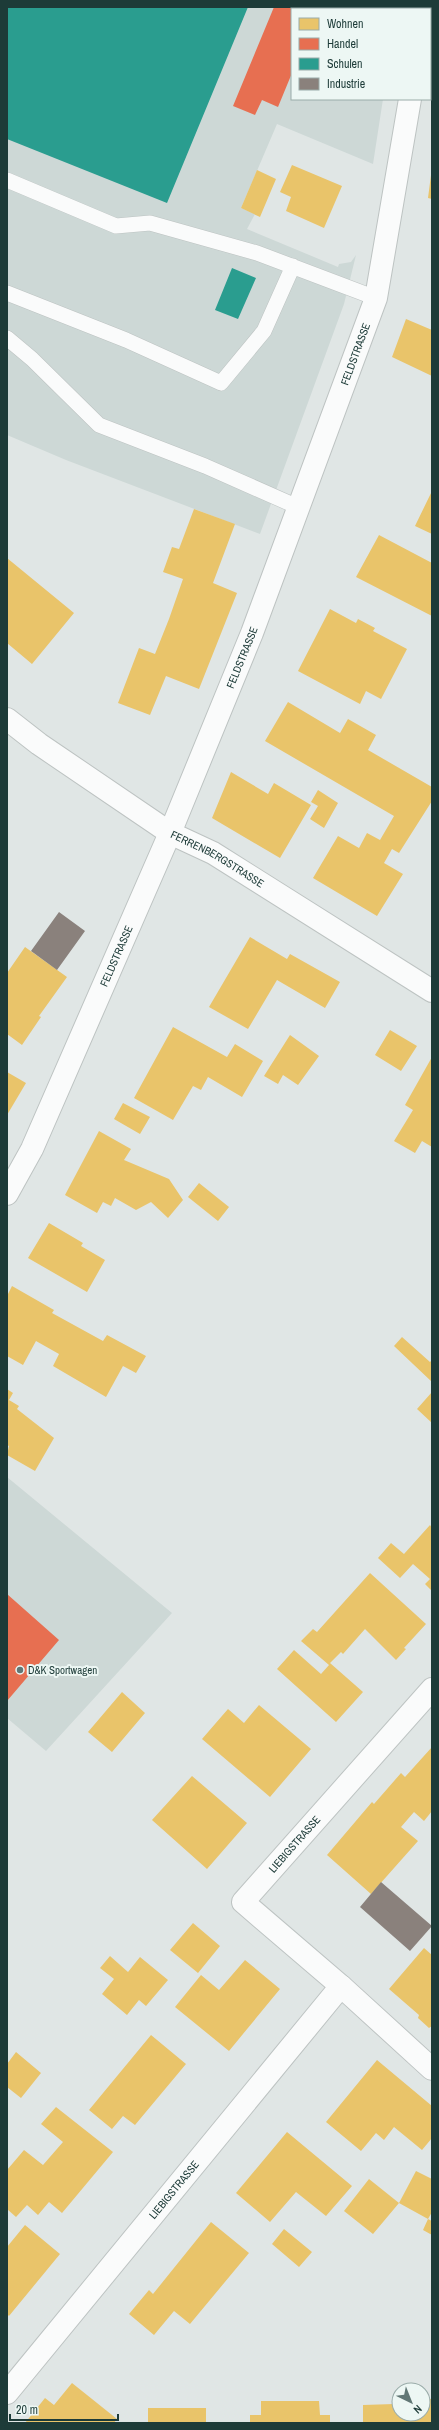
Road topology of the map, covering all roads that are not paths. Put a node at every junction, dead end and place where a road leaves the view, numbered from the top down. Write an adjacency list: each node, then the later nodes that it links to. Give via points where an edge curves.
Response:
1 (410, 100): 5 (street, FELDSTRASSE)
2 (7, 180): 3 (lane, via 116,226 150,223 257,253)
3 (293, 266): 4 (lane, via 264,331 221,383 126,340); 5 (lane)
4 (7, 293)
5 (376, 298): 7 (street, FELDSTRASSE)
6 (7, 338): 7 (lane, via 99,425 205,466)
7 (298, 507): 9 (street, FELDSTRASSE, via 252,633)
8 (7, 719): 9 (street, FERRENBERGSTRASSE, via 39,744)
9 (170, 833): 10 (street, FERRENBERGSTRASSE, via 213,854); 11 (street, FELDSTRASSE, via 32,1149)
10 (432, 991)
11 (7, 1194)
12 (432, 1689): 13 (street, LIEBIGSTRASSE, via 243,1902)
13 (341, 1986): 14 (street, LIEBIGSTRASSE); 15 (street, LIEBIGSTRASSE)
14 (432, 2069)
15 (7, 2393)

